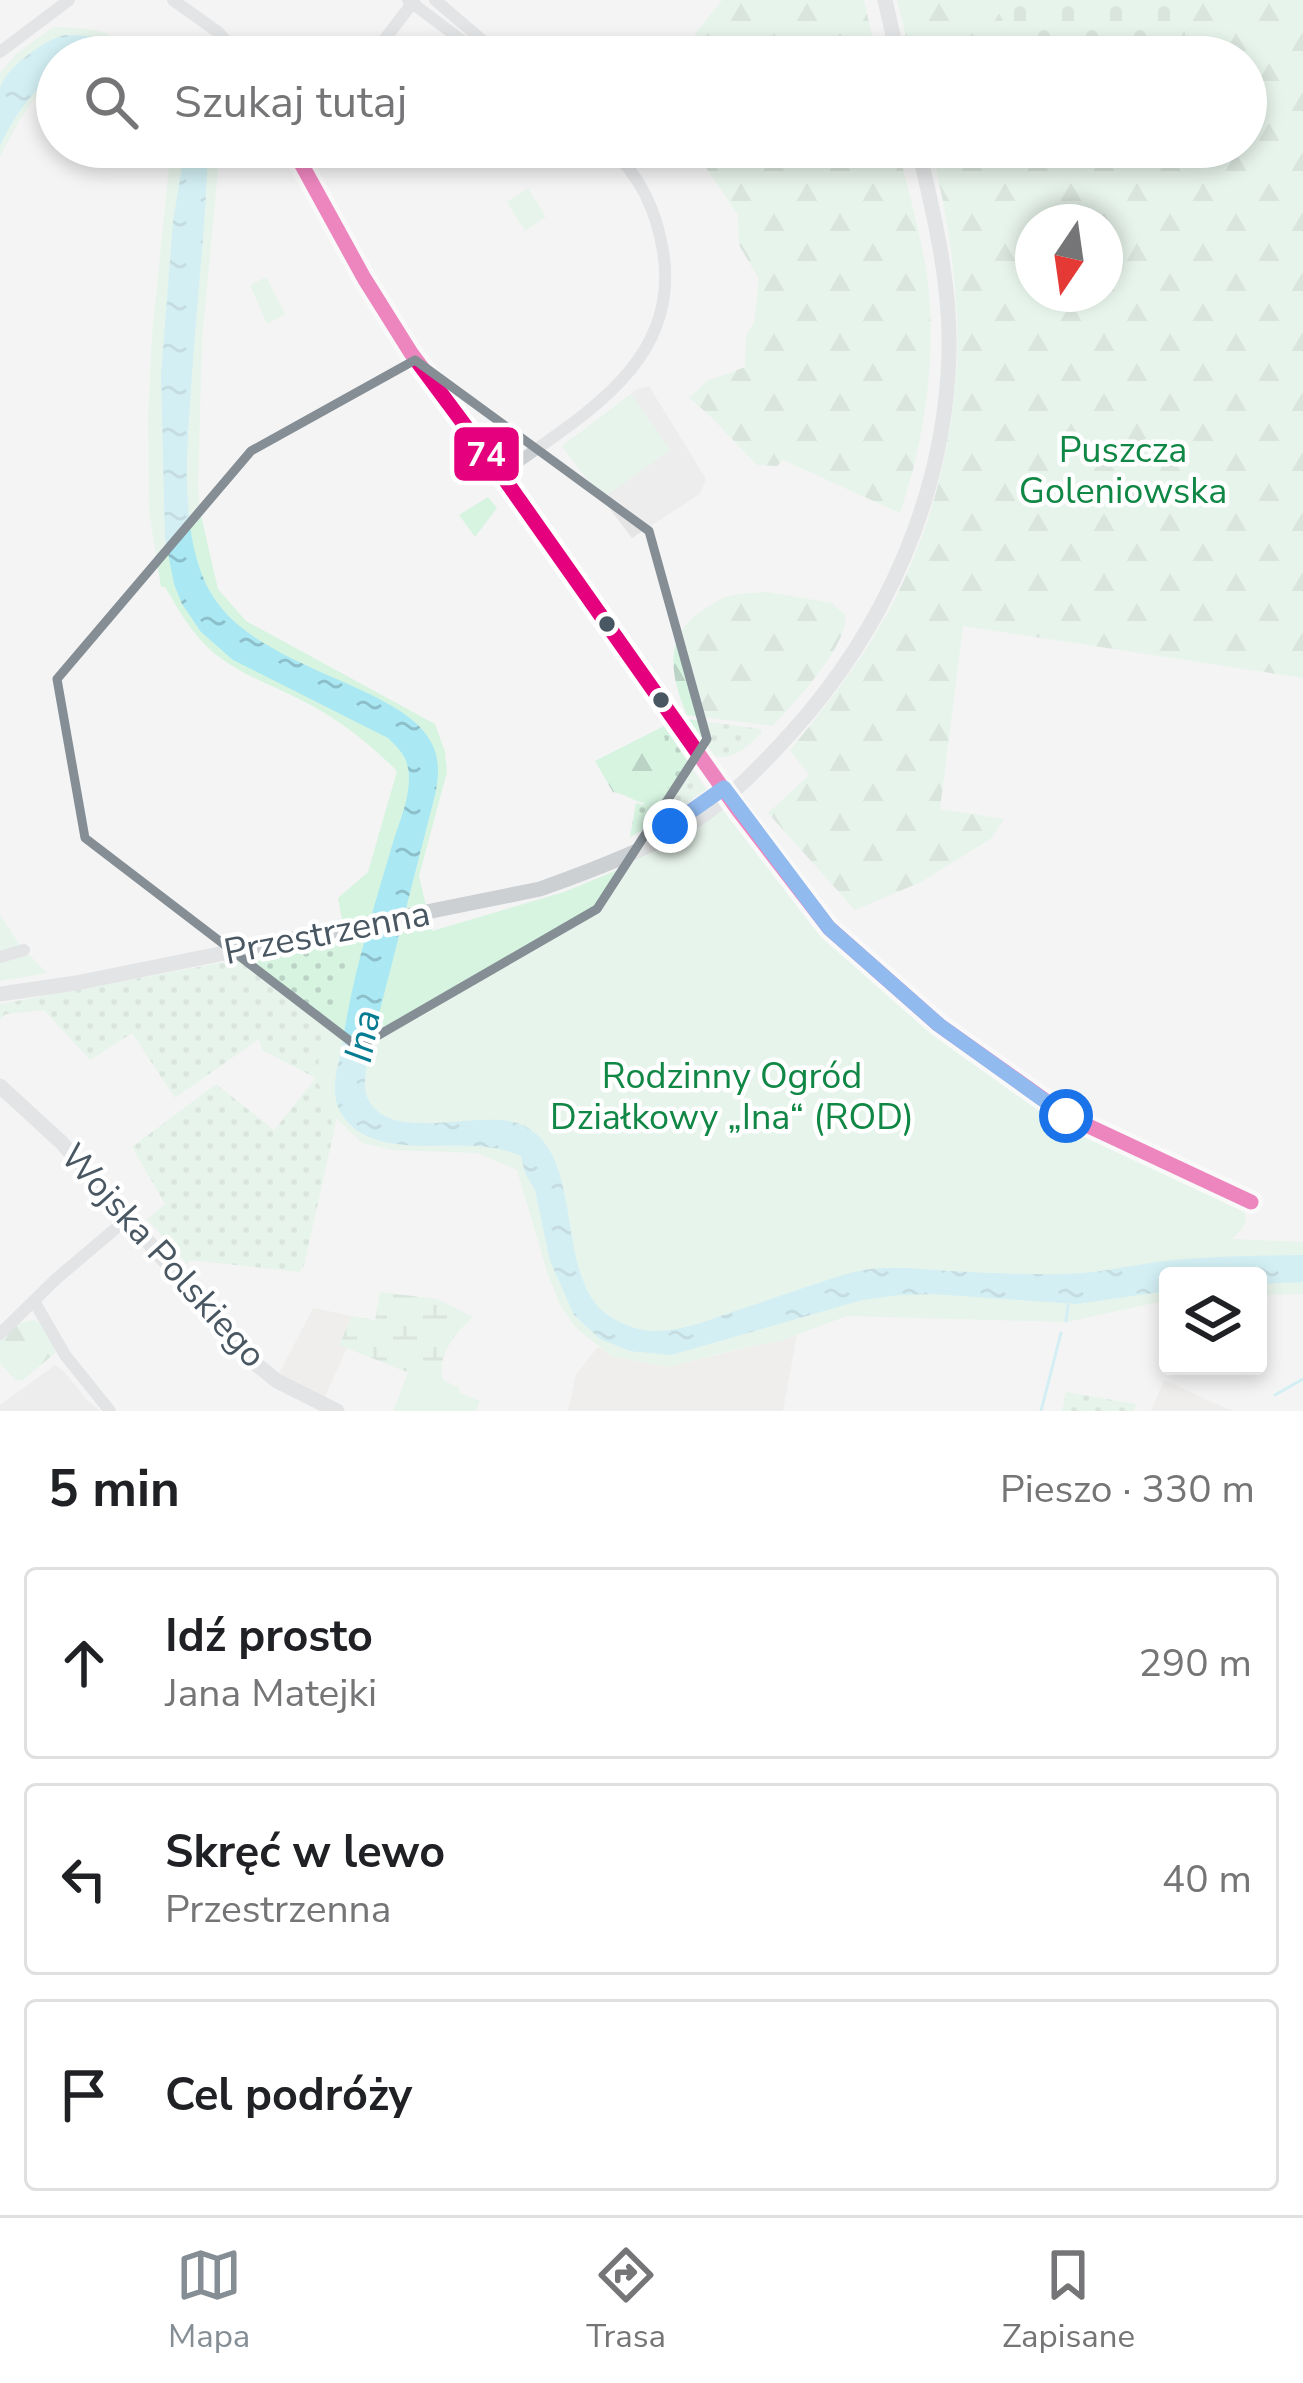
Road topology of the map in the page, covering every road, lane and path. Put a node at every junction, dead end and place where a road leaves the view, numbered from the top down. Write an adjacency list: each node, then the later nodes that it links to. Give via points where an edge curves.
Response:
1 (69, 0): 11 (street)
2 (173, 0): 6 (street)
3 (435, 0): 9 (street)
4 (885, 0): 10 (street)
5 (412, 1): 7 (street); 8 (street)
6 (222, 36)
7 (386, 36)
8 (457, 36)
9 (477, 36)
10 (893, 36)
11 (0, 52)
12 (304, 168): 15 (street, via 412,353)
13 (630, 168): 15 (street, via 661,236 665,286 656,328 616,388)
14 (923, 168): 16 (street, Przestrzenna, via 948,313 946,394 915,529 871,626 828,691)
15 (501, 474): 16 (street)
16 (726, 792): 19 (street, Przestrzenna, via 634,850 540,889); 21 (street, via 829,928 939,1025 1066,1116)
17 (24, 950): 18 (street)
18 (0, 957)
19 (5, 995)
20 (0, 1086): 22 (street, Wojska Polskiego)
21 (1251, 1202)
22 (128, 1218): 23 (street); 26 (street, Wojska Polskiego, via 251,1360)
23 (34, 1301): 24 (street); 25 (street)
24 (0, 1334)
25 (110, 1411)
26 (337, 1411)

